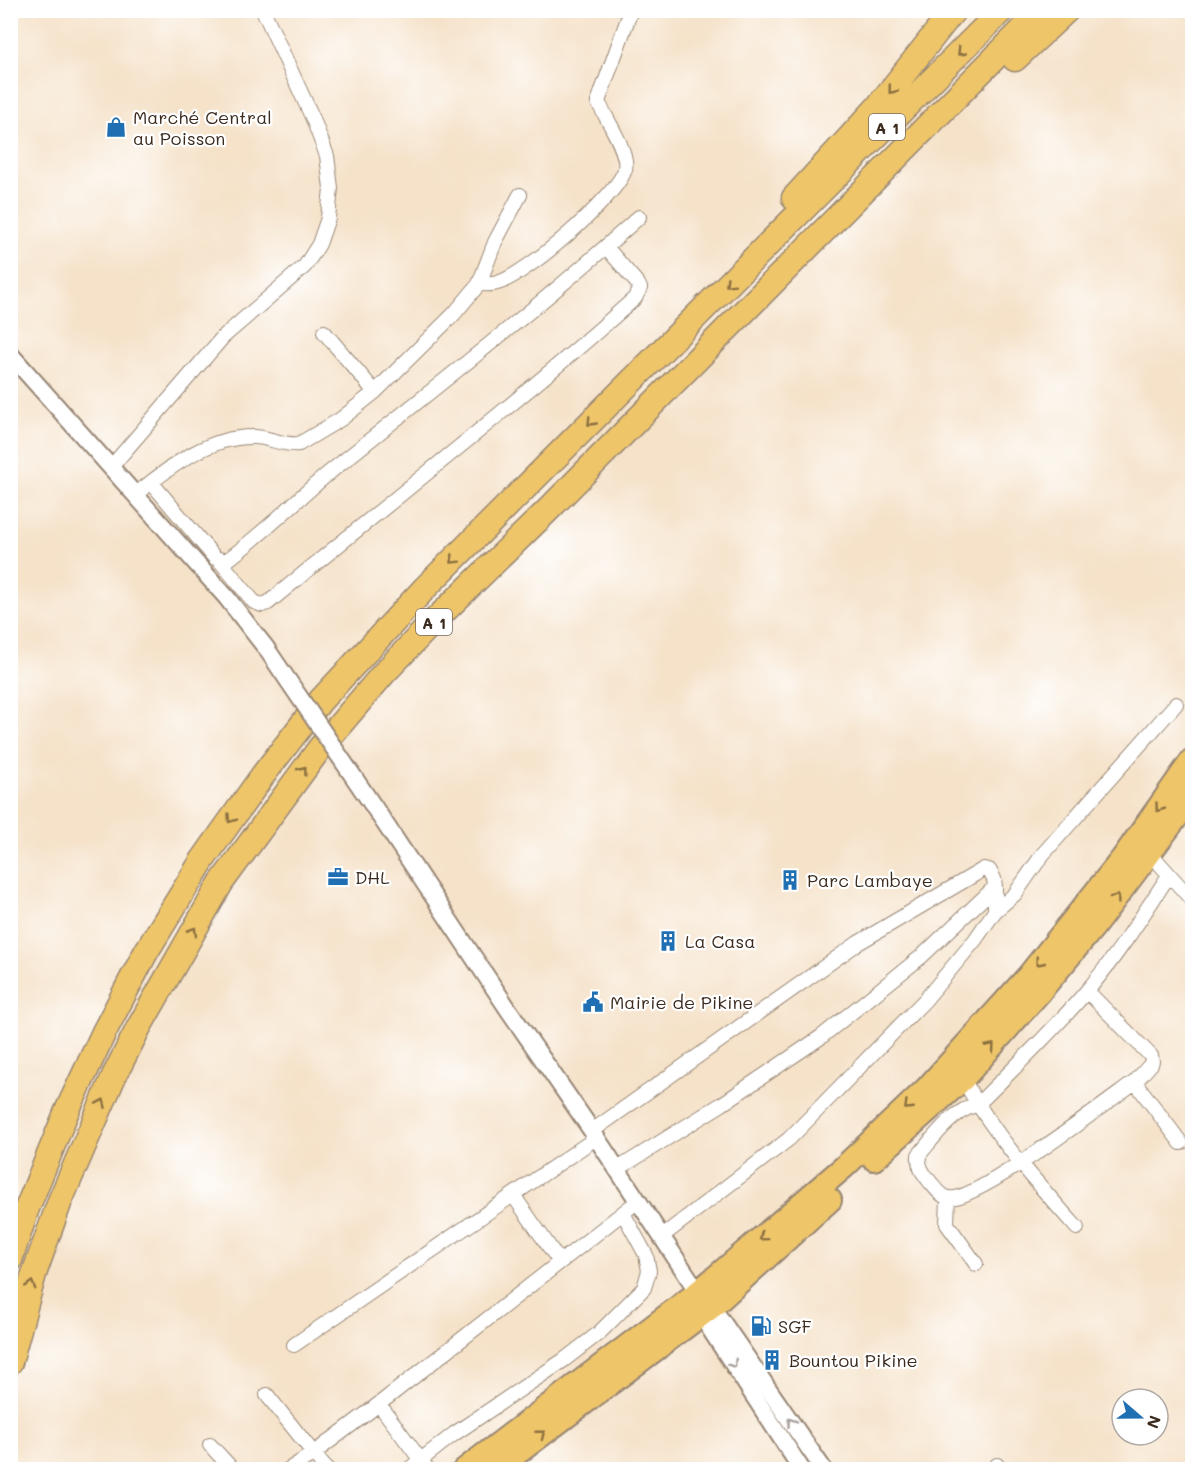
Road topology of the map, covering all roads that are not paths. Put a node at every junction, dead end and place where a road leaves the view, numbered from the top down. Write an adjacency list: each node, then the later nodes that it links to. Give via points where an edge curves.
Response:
1 (263, 10): 16 (street, via 327,156 332,188 328,218 319,244 305,266 223,337)
2 (631, 10): 12 (street, via 598,102 626,158 622,177 608,198 557,244 513,276 497,284)
3 (954, 10): 10 (highway, one-way to 10, via 876,109 789,204)
4 (1002, 10): 10 (highway, A 1, one-way to 10)
5 (1042, 10): 7 (highway, A 1)
6 (1067, 10): 7 (highway, via 1013,61)
7 (974, 81): 47 (highway, A 1, one-way to 7, via 34,1274 60,1201 114,1076 210,903 273,810 384,673)
8 (520, 195): 12 (street, via 495,242)
9 (639, 217): 11 (street)
10 (771, 242): 42 (highway, A 1, one-way to 42, via 388,627 321,700 263,775 171,910 114,1012 66,1113)
11 (606, 247): 19 (street, via 231,558); 19 (street, via 638,284 636,297 561,364 268,603 254,602)
12 (479, 284): 15 (street)
13 (324, 332): 15 (street)
14 (10, 354): 16 (street)
15 (375, 392): 17 (street, via 299,444 256,437 223,440 172,465)
16 (111, 467): 18 (street)
17 (151, 482): 18 (street); 19 (street)
18 (136, 494): 32 (street, bridge, via 266,648)
19 (220, 561)
20 (1176, 704): 27 (street, via 1043,854 1015,894)
21 (1192, 760): 45 (highway, one-way to 45, via 1122,859 1043,957 926,1089)
22 (1192, 793): 23 (highway)
23 (1150, 853): 24 (street); 29 (highway, one-way to 23, via 1086,936)
24 (1169, 875): 26 (street); 28 (street)
25 (995, 887): 27 (street); 32 (street, via 989,870 984,869 858,943); 35 (street, via 914,963 821,1037)
26 (1192, 900)
27 (995, 911): 41 (street, via 925,1000 815,1114 789,1139)
28 (1087, 991): 30 (street, via 1151,1056 1152,1061); 31 (street)
29 (963, 1079): 31 (street); 45 (highway)
30 (1135, 1082): 33 (street); 34 (street)
31 (977, 1105): 34 (street); 37 (street, via 958,1114 919,1155 920,1170)
32 (594, 1135): 35 (street); 36 (street)
33 (1181, 1143)
34 (1020, 1164): 37 (street, via 964,1196); 40 (street)
35 (616, 1170): 38 (street)
36 (513, 1195): 43 (street); 46 (street)
37 (948, 1198): 44 (street, via 947,1224)
38 (638, 1201): 39 (street); 41 (street)
39 (623, 1213): 43 (street); 52 (street, via 646,1255 649,1271 644,1287 599,1333 511,1394)
40 (1077, 1228)
41 (661, 1237): 45 (street)
42 (10, 1260)
43 (560, 1262): 49 (street)
44 (976, 1264)
45 (704, 1304): 57 (highway); 58 (highway, one-way to 45); 59 (street, one-way to 59); 60 (street, one-way to 45)
46 (294, 1345)
47 (10, 1362)
48 (267, 1395): 51 (street)
49 (379, 1404): 51 (street); 52 (street)
50 (210, 1445): 53 (street)
51 (314, 1453): 54 (street); 55 (street)
52 (424, 1464): 56 (street)
53 (233, 1470)
54 (288, 1470)
55 (327, 1470)
56 (408, 1470)
57 (464, 1470)
58 (495, 1470)
59 (802, 1470)
60 (824, 1470)

